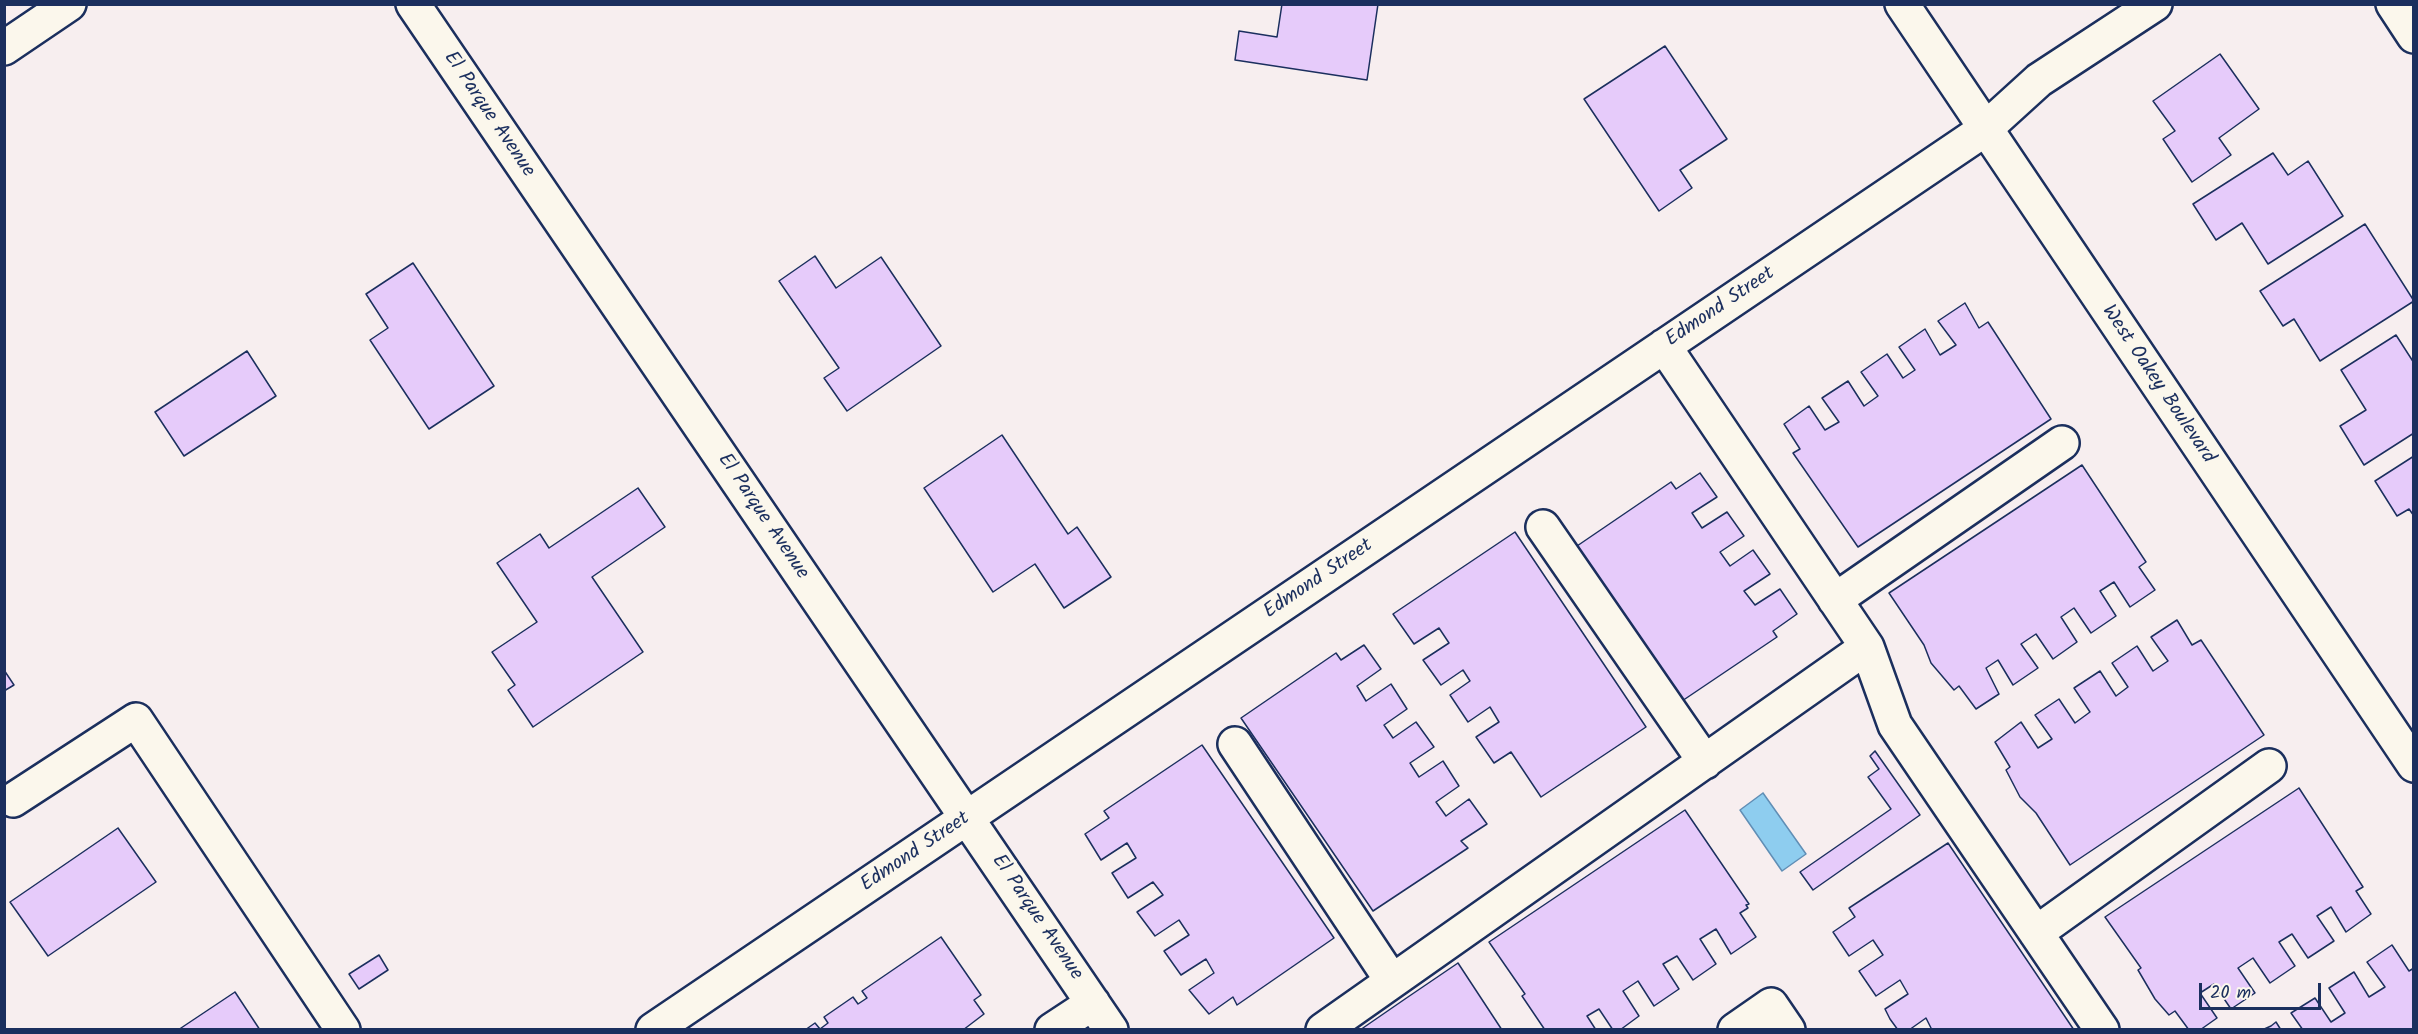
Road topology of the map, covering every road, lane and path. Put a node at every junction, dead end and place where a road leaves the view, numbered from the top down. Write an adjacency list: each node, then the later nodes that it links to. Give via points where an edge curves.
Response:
1 (69, 4): 7 (street)
2 (413, 4): 19 (street, El Parque Avenue)
3 (1902, 4): 8 (street, West Oakey Boulevard)
4 (2155, 4): 8 (street, Edmond Street, via 2039,80)
5 (2393, 4): 6 (street)
6 (2414, 36)
7 (4, 48)
8 (1984, 130): 9 (street, Edmond Street); 16 (street, West Oakey Boulevard)
9 (1664, 346): 12 (street); 19 (street, Edmond Street)
10 (2062, 443): 12 (street)
11 (1543, 527): 15 (street)
12 (1835, 600): 13 (street)
13 (1867, 647): 15 (street); 20 (street, via 1894,725)
14 (1235, 744): 21 (street)
15 (1705, 762): 21 (street)
16 (2414, 765)
17 (2269, 766): 20 (street)
18 (13, 800): 23 (street, via 136,720)
19 (968, 818): 22 (street, El Parque Avenue); 24 (street, Edmond Street)
20 (2036, 933): 30 (street)
21 (1392, 981): 27 (street)
22 (1092, 1003): 25 (street); 26 (street, El Parque Avenue)
23 (343, 1029)
24 (652, 1029)
25 (1052, 1029)
26 (1111, 1029)
27 (1323, 1029)
28 (1735, 1029): 29 (street, via 1771,1005)
29 (1788, 1029)
30 (2102, 1029)

